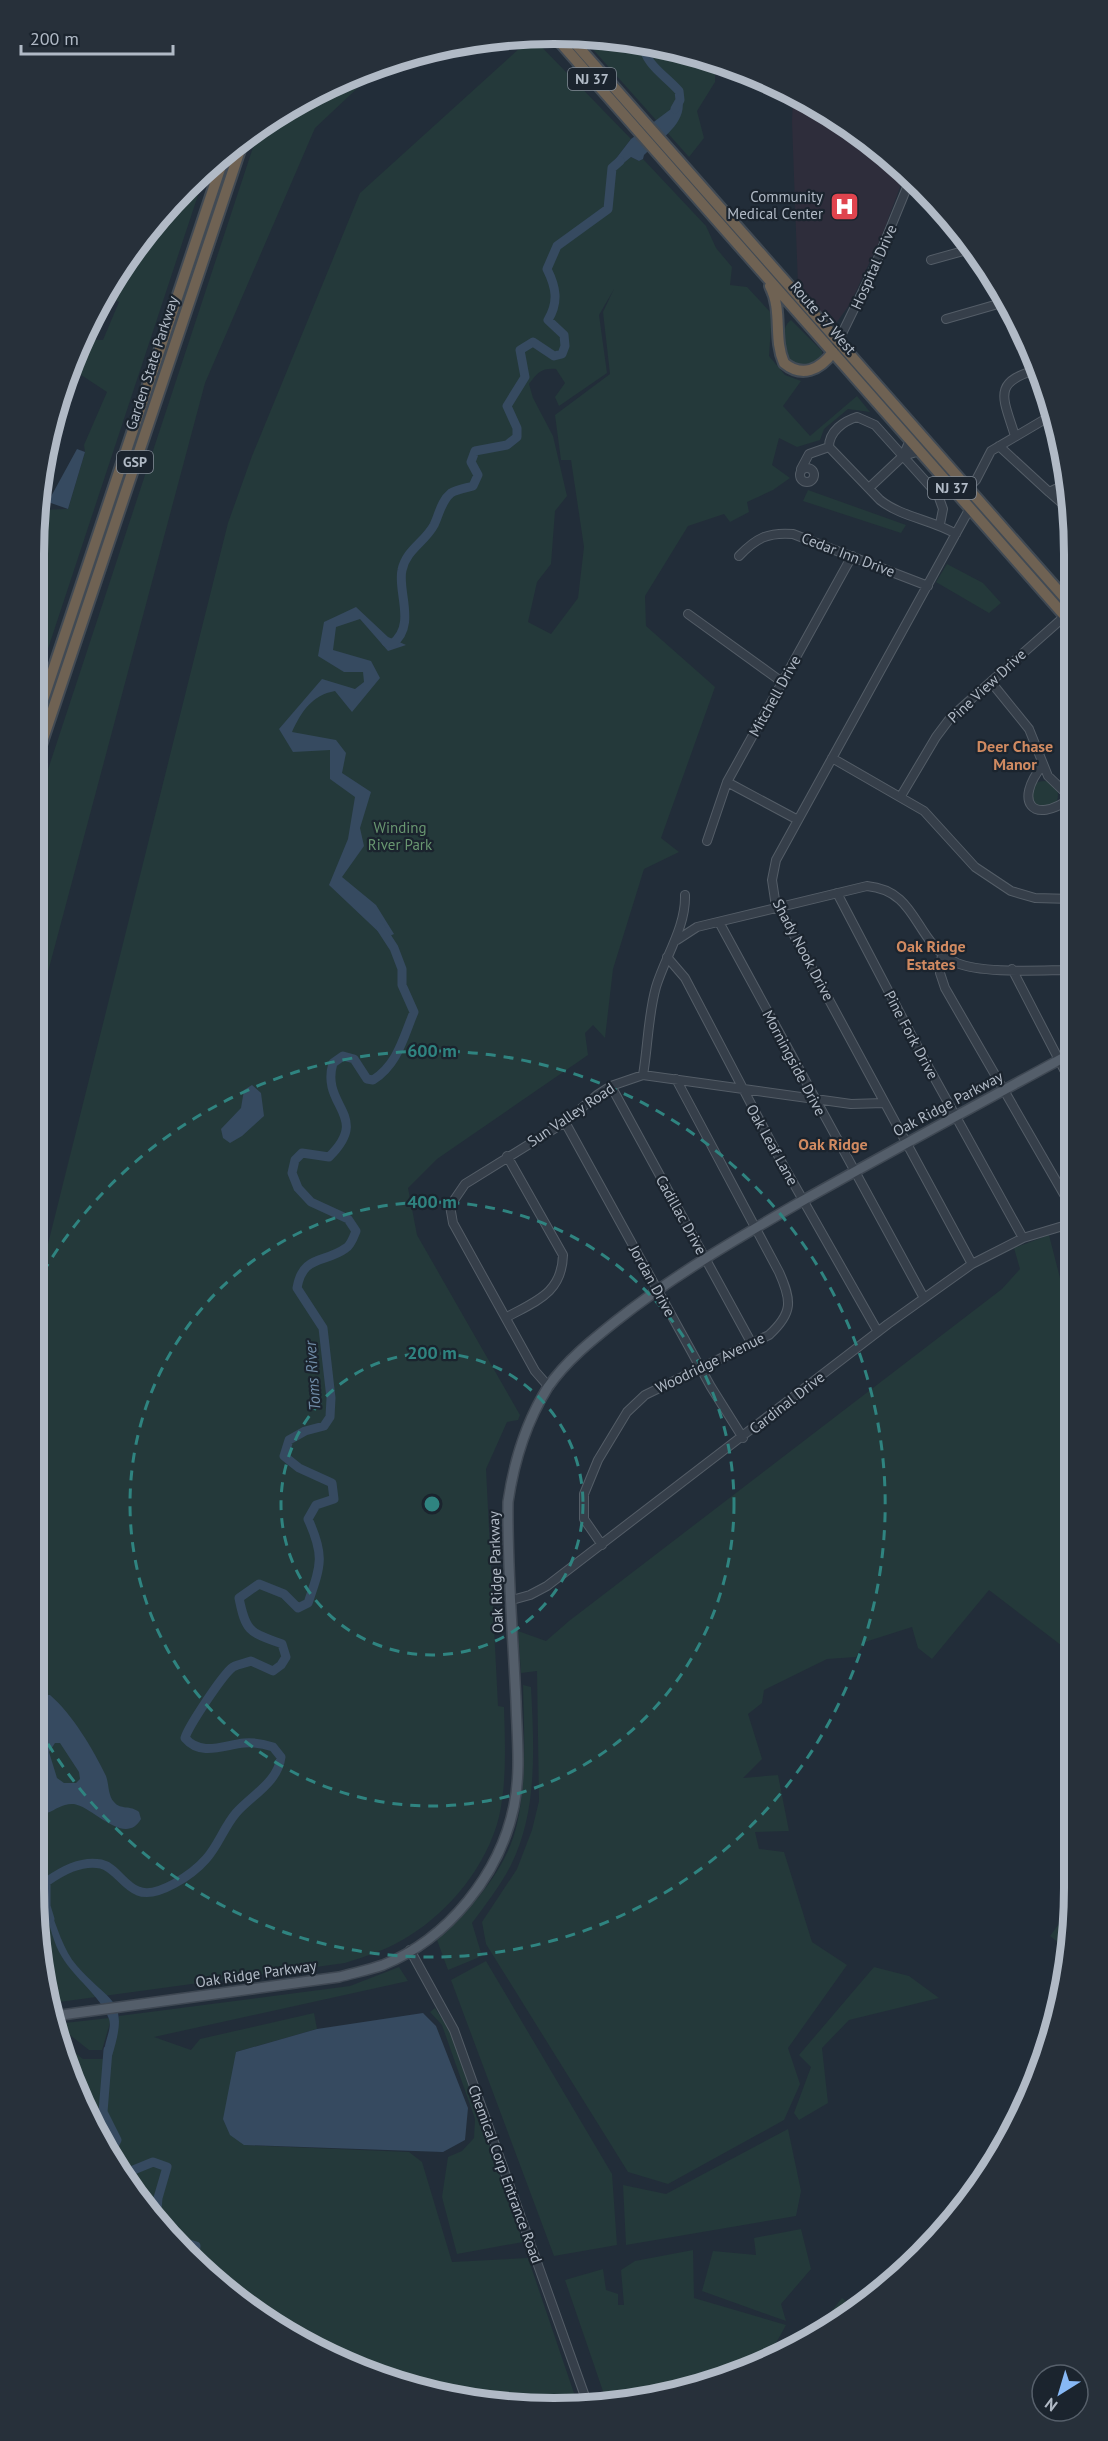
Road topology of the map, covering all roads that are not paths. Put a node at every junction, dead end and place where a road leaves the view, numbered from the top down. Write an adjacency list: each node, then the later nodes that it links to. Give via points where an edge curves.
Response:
1 (563, 44): 3 (highway, Route 37 West / NJ 37)
2 (576, 45): 3 (highway, Route 37 West / NJ 37)
3 (637, 121): 5 (highway, Route 37 West / NJ 37)
4 (238, 153): 44 (highway, Garden State Parkway / GSP)
5 (665, 153): 12 (highway, Route 37 West / NJ 37); 15 (highway, Route 37 West / NJ 37)
6 (220, 167): 9 (highway, Garden State Parkway / GSP)
7 (216, 171): 9 (highway)
8 (907, 186): 15 (street, Hospital Drive)
9 (198, 229): 43 (highway, Garden State Parkway / GSP)
10 (964, 251): 11 (street)
11 (931, 260)
12 (753, 261): 16 (highway, Route 37 West / NJ 37); 16 (highway, via 777,303 777,340 784,363 798,372 809,371)
13 (999, 304): 14 (street)
14 (946, 319)
15 (840, 341): 16 (street, Hospital Drive); 28 (highway, Route 37 West / NJ 37)
16 (833, 352): 20 (highway, Route 37 West / NJ 37)
17 (1030, 372): 19 (street, via 1016,376 1005,389 1004,402)
18 (1046, 418): 19 (street)
19 (1015, 436): 21 (street)
20 (910, 440): 23 (highway, Route 37 West / NJ 37); 24 (street)
21 (999, 446): 28 (street, via 986,457); 29 (street)
22 (829, 447): 24 (street, via 837,429 854,417 861,417 875,425); 25 (street, via 808,454); 27 (street)
23 (920, 451): 24 (street); 31 (highway, Route 37 West / NJ 37)
24 (903, 456): 27 (street); 32 (street, via 940,499)
25 (801, 469)
26 (1060, 487): 29 (street)
27 (869, 488): 32 (street, via 888,506)
28 (968, 488): 37 (highway, Route 37 West / NJ 37)
29 (1049, 492): 30 (street)
30 (1061, 503)
31 (970, 508): 33 (street, Shady Nook Drive); 39 (highway, Route 37 West / NJ 37)
32 (940, 524): 33 (street)
33 (956, 534): 36 (street, Shady Nook Drive)
34 (739, 556): 35 (street, Cedar Inn Drive, via 760,537 782,533)
35 (852, 556): 36 (street, Cedar Inn Drive); 41 (street, Mitchell Drive)
36 (928, 586): 45 (street, Shady Nook Drive)
37 (1064, 597)
38 (688, 614): 41 (street)
39 (1064, 614)
40 (1064, 622): 42 (street, Pine View Drive)
41 (782, 682): 47 (street, Mitchell Drive)
42 (991, 682): 46 (street, via 1029,729); 49 (street, Pine View Drive, via 942,729)
43 (44, 697)
44 (44, 736)
45 (832, 758): 49 (street); 51 (street, Shady Nook Drive)
46 (1042, 766): 48 (street); 50 (street, via 1029,787 1032,806 1048,811)
47 (727, 782): 51 (street); 52 (street, Mitchell Drive)
48 (1064, 791)
49 (901, 796): 55 (street, via 924,811 975,867 1002,886 1035,898)
50 (1064, 802)
51 (798, 820): 56 (street, Shady Nook Drive, via 773,870 772,885)
52 (707, 841)
53 (837, 893): 56 (street); 59 (street, via 867,886 890,891 907,903 922,932); 73 (street, Pine Fork Drive)
54 (685, 895): 58 (street)
55 (1064, 899)
56 (779, 907): 57 (street); 72 (street, Shady Nook Drive)
57 (719, 922): 58 (street, via 697,927); 71 (street, Morningside Drive)
58 (677, 940): 60 (street)
59 (942, 954): 61 (street, via 967,966); 70 (street, via 940,973 945,988)
60 (667, 957): 66 (street, via 656,988); 69 (street, Oak Leaf Lane, via 685,978)
61 (1011, 969): 62 (street); 64 (street)
62 (1064, 970)
63 (1064, 1057): 64 (main road, Oak Ridge Parkway)
64 (1059, 1060): 65 (street); 70 (main road, Oak Ridge Parkway)
65 (1064, 1070)
66 (644, 1075): 67 (street, Sun Valley Road); 68 (street, Sun Valley Road)
67 (676, 1080): 69 (street, Sun Valley Road); 81 (street, Woodridge Avenue)
68 (611, 1086): 74 (street, Sun Valley Road); 83 (street, Cadillac Drive)
69 (741, 1088): 71 (street, Sun Valley Road); 79 (street, Oak Leaf Lane)
70 (1004, 1091): 73 (main road, Oak Ridge Parkway); 78 (street)
71 (813, 1098): 72 (street, Sun Valley Road, via 851,1104); 77 (street, Morningside Drive)
72 (884, 1103): 75 (street, Shady Nook Drive)
73 (956, 1118): 75 (main road, Oak Ridge Parkway); 82 (street, Pine Fork Drive)
74 (565, 1122): 76 (street, Sun Valley Road); 85 (street, Jordan Drive)
75 (907, 1144): 77 (main road, Oak Ridge Parkway); 84 (street, Shady Nook Drive)
76 (507, 1156): 87 (street, via 563,1255 560,1278 549,1292); 87 (street, Sun Valley Road, via 465,1184 452,1199 449,1212)
77 (854, 1172): 79 (main road, Oak Ridge Parkway); 86 (street, Morningside Drive)
78 (1064, 1194)
79 (803, 1201): 81 (main road, Oak Ridge Parkway); 88 (street, Oak Leaf Lane)
80 (1064, 1226): 82 (street, Cardinal Drive)
81 (755, 1228): 83 (main road, Oak Ridge Parkway); 89 (street, Woodridge Avenue, via 779,1272 789,1304 780,1325)
82 (1023, 1238): 84 (street, Cardinal Drive)
83 (705, 1258): 85 (main road, Oak Ridge Parkway); 89 (street, Cadillac Drive)
84 (972, 1264): 86 (street, Cardinal Drive)
85 (657, 1289): 90 (street, Jordan Drive); 91 (main road, Oak Ridge Parkway, via 580,1350)
86 (924, 1298): 88 (street, Cardinal Drive)
87 (507, 1317): 91 (street, Sun Valley Road)
88 (878, 1332): 92 (street, Cardinal Drive)
89 (752, 1344): 90 (street, Woodridge Avenue)
90 (700, 1368): 92 (street, Jordan Drive); 93 (street, Woodridge Avenue, via 645,1395 627,1412 609,1440 582,1505 584,1520)
91 (549, 1387): 94 (main road, Oak Ridge Parkway, via 534,1412 513,1469 508,1530)
92 (742, 1438): 93 (street, Cardinal Drive)
93 (602, 1545): 94 (street, Cardinal Drive, via 548,1586)
94 (512, 1600): 95 (main road, Oak Ridge Parkway, via 518,1776 507,1832 496,1857 461,1910)
95 (410, 1950): 96 (main road, Oak Ridge Parkway, via 383,1965 339,1977); 97 (street, Chemical Corp Entrance Road, via 454,2030)
96 (60, 2015)
97 (585, 2396)

